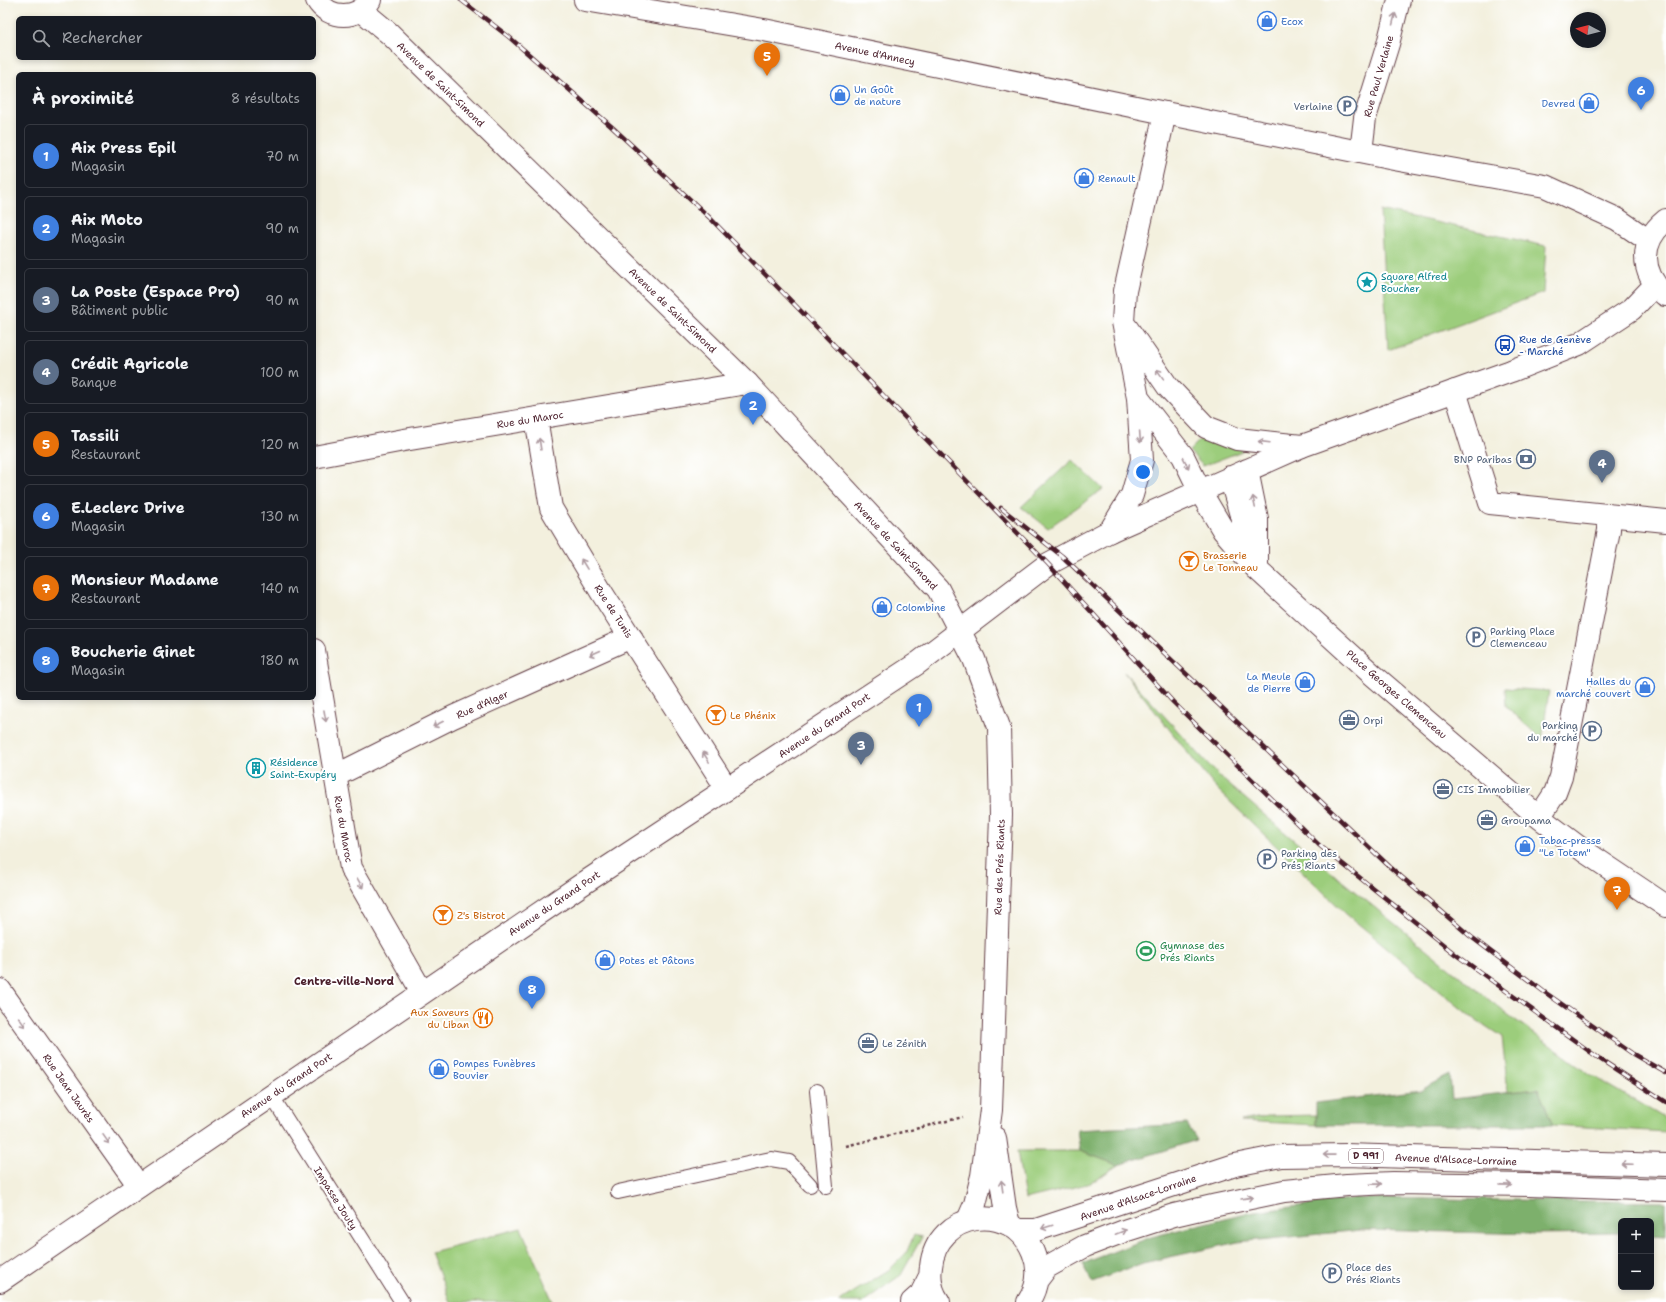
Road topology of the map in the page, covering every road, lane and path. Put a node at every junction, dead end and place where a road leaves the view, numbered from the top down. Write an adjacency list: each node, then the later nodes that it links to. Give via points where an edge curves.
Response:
1 (318, 0): 4 (street, Avenue de Saint-Simond, via 326,10 343,16 352,14)
2 (585, 0): 5 (street, Avenue d'Annecy, via 772,32)
3 (1399, 0): 6 (street, Rue Paul Verlaine, one-way to 3, via 1365,118)
4 (368, 4): 11 (street, Avenue de Saint-Simond, via 390,34)
5 (1165, 113): 6 (street); 10 (street, via 1125,291)
6 (1361, 152): 8 (street, via 1545,186 1616,219)
7 (1666, 220): 8 (street, via 1656,229)
8 (1649, 241): 9 (street, via 1645,256 1648,272)
9 (1660, 290): 12 (street, via 1580,344)
10 (1123, 322): 13 (street); 15 (street, one-way to 10, via 1237,439 1206,427 1168,386)
11 (747, 383): 14 (street, Rue du Maroc); 23 (street, Avenue de Saint-Simond, via 938,589)
12 (1455, 391): 15 (street); 19 (street, via 1490,503)
13 (1138, 398): 18 (street, one-way to 18, via 1183,456); 21 (street, one-way to 21, via 1142,460 1132,495)
14 (536, 418): 16 (street, Rue du Maroc); 24 (street, Rue de Tunis, one-way to 14, via 550,508)
15 (1302, 446): 17 (street)
16 (316, 456)
17 (1239, 473): 18 (street); 22 (street, one-way to 17)
18 (1200, 491): 21 (street); 22 (street, Place Georges Clemenceau, via 1223,530)
19 (1609, 515): 20 (street); 28 (street, via 1609,530 1561,777)
20 (1666, 521)
21 (1110, 531): 23 (street, Avenue du Grand Port, via 1048,564)
22 (1257, 569): 28 (street, Place Georges Clemenceau, via 1373,675)
23 (960, 632): 27 (street, Avenue du Grand Port, via 918,663); 34 (street, Rue des Prés Riants, via 974,659 999,727 1001,815)
24 (631, 637): 26 (street, Rue d'Alger, one-way to 26, via 453,717); 27 (street, Rue de Tunis, one-way to 24)
25 (316, 662): 26 (street, Rue du Maroc, one-way to 26)
26 (335, 776): 31 (street, Rue du Maroc, one-way to 31, via 351,868)
27 (727, 790): 31 (street, Avenue du Grand Port)
28 (1540, 816): 29 (street, Place Georges Clemenceau, via 1584,851)
29 (1666, 906)
30 (0, 990): 38 (street, Rue Jean Jaurès, one-way to 38)
31 (422, 992): 33 (street, Avenue du Grand Port)
32 (817, 1091): 35 (lane)
33 (271, 1095): 38 (street, Avenue du Grand Port); 47 (lane, Impasse Jouty)
34 (991, 1110): 35 (path); 42 (street, Rue des Prés Riants, via 982,1176); 43 (street, Rue des Prés Riants, one-way to 34, via 1004,1208)
35 (822, 1151): 39 (lane)
36 (1666, 1165): 43 (street, Avenue d'Alsace-Lorraine / D 991, one-way to 43, via 1281,1156 1235,1164 1036,1230)
37 (810, 1185): 41 (lane, via 789,1162 771,1159)
38 (139, 1186): 46 (street, Avenue du Grand Port)
39 (826, 1186)
40 (1666, 1190): 45 (street, one-way to 40, via 1047,1267 1054,1263 1085,1246 1127,1230 1210,1206 1284,1191 1393,1183)
41 (618, 1192)
42 (968, 1220): 43 (street, Avenue d'Alsace-Lorraine, via 996,1219); 44 (street, via 952,1228 939,1241 931,1258)
43 (1013, 1227): 45 (street, via 1030,1244 1037,1261)
44 (930, 1276): 48 (street, via 921,1294); 49 (street, via 934,1294)
45 (1037, 1280): 50 (street)
46 (0, 1281)
47 (402, 1302)
48 (912, 1302)
49 (939, 1302)
50 (1028, 1302)

